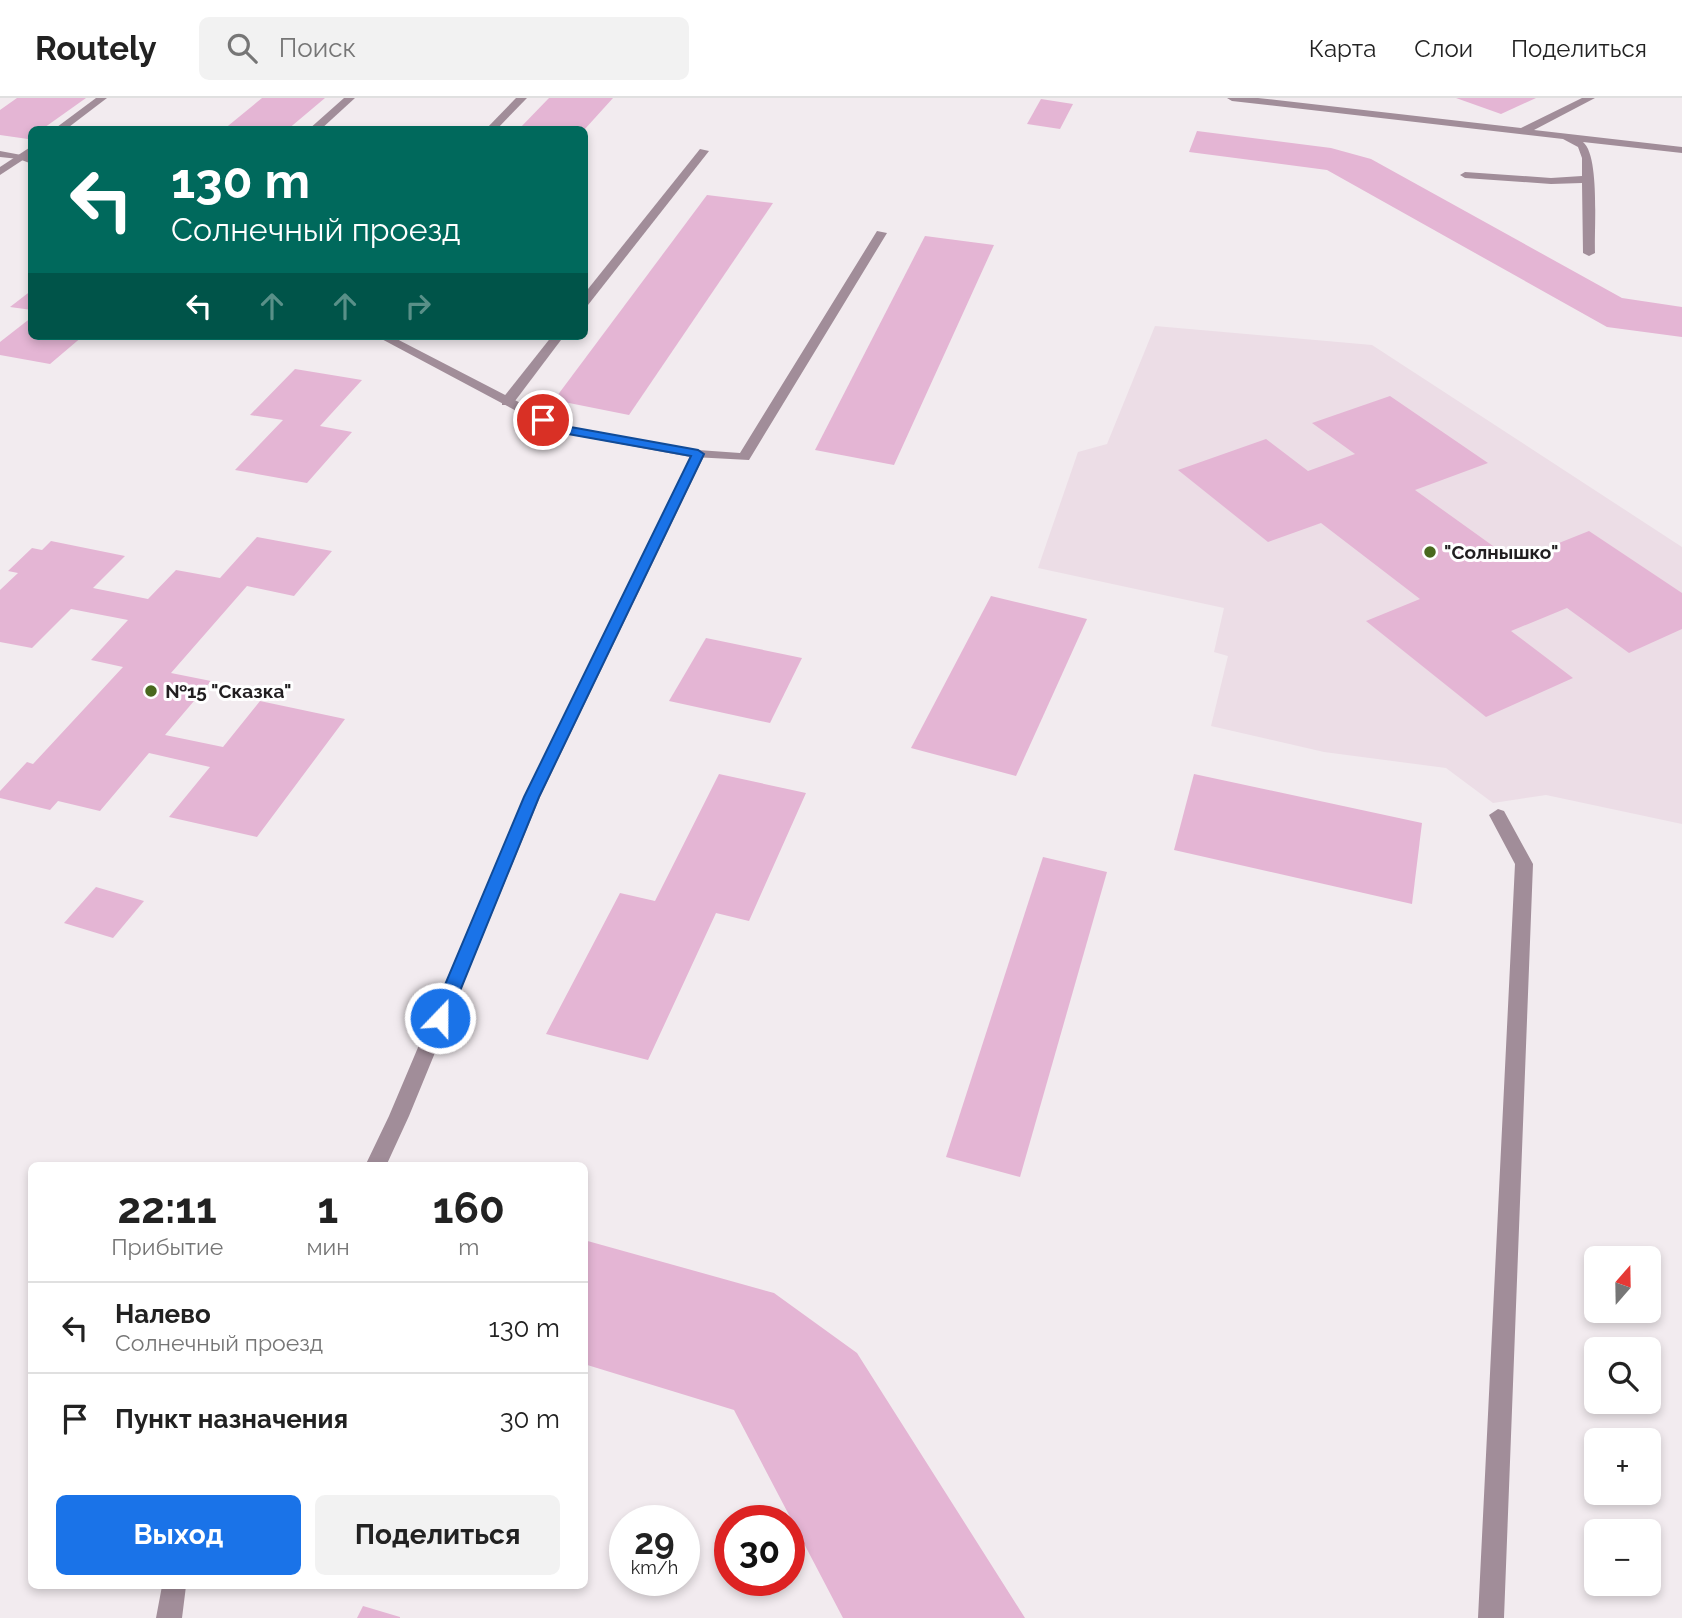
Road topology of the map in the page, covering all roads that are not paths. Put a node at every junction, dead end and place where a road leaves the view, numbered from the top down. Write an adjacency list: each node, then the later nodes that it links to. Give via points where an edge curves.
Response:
1 (102, 98): 6 (street)
2 (350, 98): 7 (street)
3 (522, 98): 8 (street)
4 (1240, 98): 9 (street)
5 (1590, 98): 9 (street)
6 (64, 126)
7 (318, 126)
8 (494, 126)
9 (1524, 131): 10 (street)
10 (1564, 136): 11 (street); 17 (street, via 1582,145)
11 (1682, 149)
12 (704, 150): 20 (street)
13 (0, 154): 14 (street)
14 (26, 159): 15 (street)
15 (0, 172)
16 (1465, 175): 17 (street)
17 (1588, 179): 19 (street)
18 (881, 233): 24 (street, via 744,457)
19 (1589, 253)
20 (588, 297)
21 (390, 340): 23 (street)
22 (555, 340): 23 (street)
23 (506, 402): 24 (street, via 561,429)
24 (698, 454): 26 (street, via 531,797)
25 (1498, 815): 29 (street, via 1524,864)
26 (377, 1162)
27 (174, 1589): 28 (street)
28 (169, 1618)
29 (1491, 1618)

